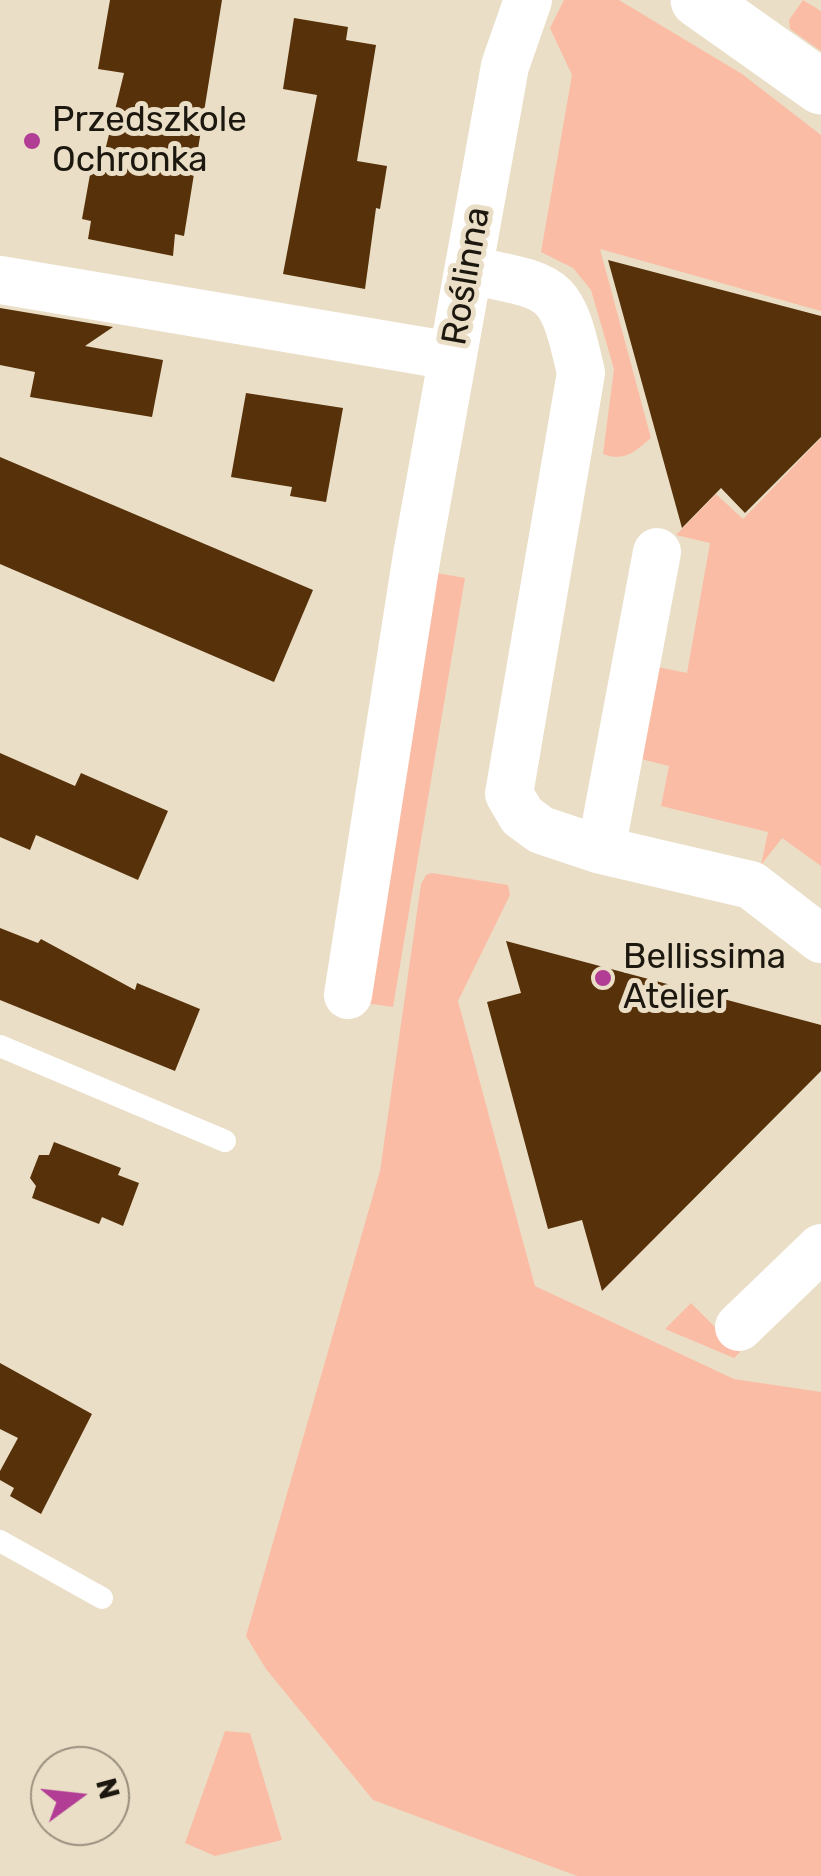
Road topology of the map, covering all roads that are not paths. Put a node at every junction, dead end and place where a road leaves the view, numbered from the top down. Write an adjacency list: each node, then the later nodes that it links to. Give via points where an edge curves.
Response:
1 (528, 0): 4 (street, Roślinna, via 505,66)
2 (698, 0): 3 (street)
3 (821, 87)
4 (469, 270): 6 (street, Roślinna); 8 (street, via 545,288 567,320 581,373 509,794 541,830)
5 (0, 280): 6 (street)
6 (452, 356): 10 (street, Roślinna)
7 (658, 552): 8 (street)
8 (602, 850): 9 (street, via 751,885)
9 (821, 939)
10 (348, 996)
11 (0, 1046): 12 (lane)
12 (225, 1141)
13 (821, 1248): 14 (street)
14 (739, 1328)
15 (0, 1542): 16 (lane)
16 (102, 1598)

